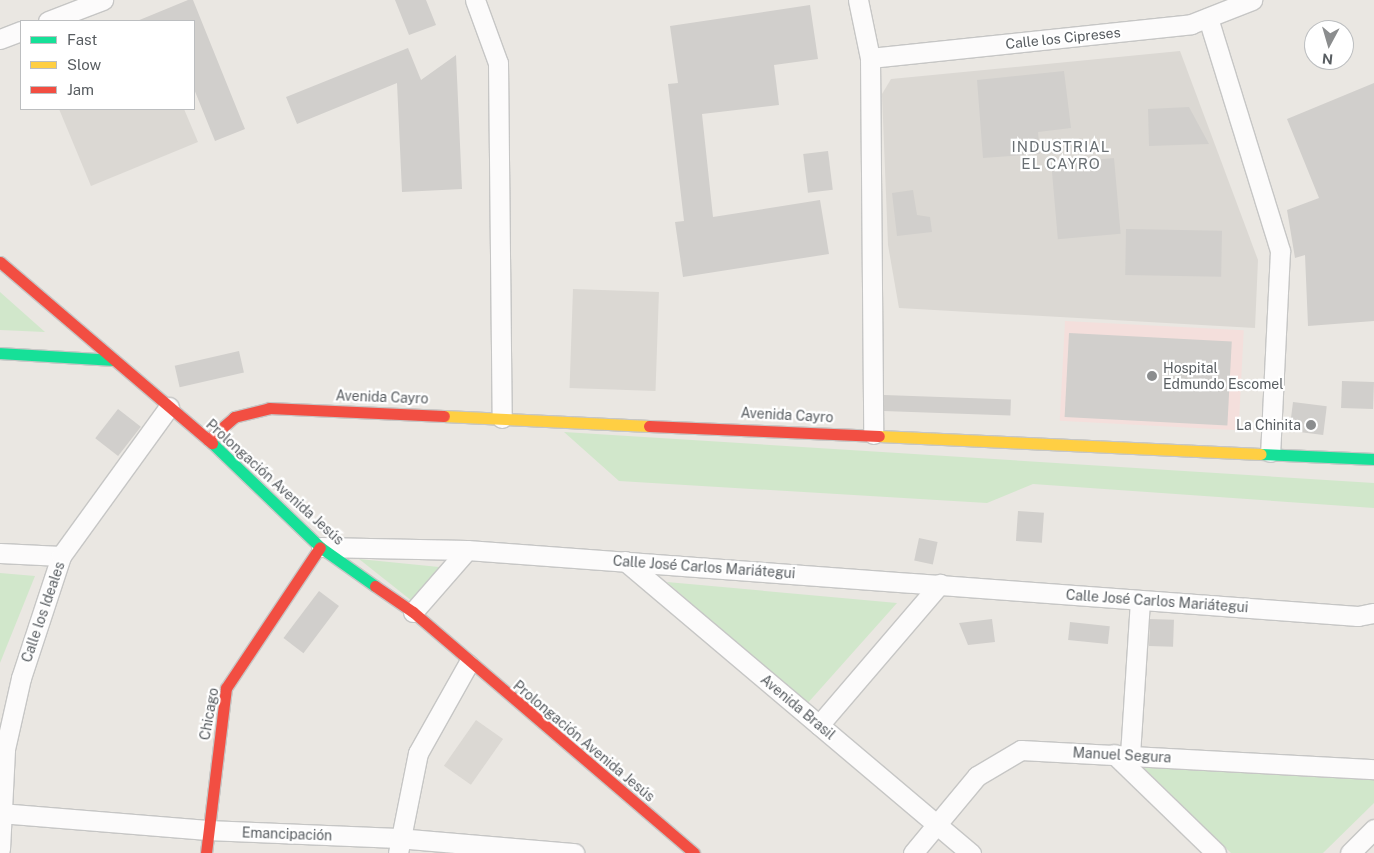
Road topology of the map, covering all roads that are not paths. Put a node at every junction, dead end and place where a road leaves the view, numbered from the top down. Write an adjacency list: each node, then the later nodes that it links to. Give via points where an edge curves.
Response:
1 (104, 0): 6 (street)
2 (475, 0): 14 (street, via 498,63)
3 (858, 0): 9 (street)
4 (1252, 0): 5 (street, Calle los Cipreses)
5 (1208, 18): 9 (street, Calle los Cipreses, via 1191,24); 17 (street, via 1280,251)
6 (51, 20)
7 (20, 31): 8 (street)
8 (0, 39)
9 (870, 58): 15 (street)
10 (0, 262): 12 (main road, Prolongación Avenida Jesús)
11 (0, 353): 12 (main road)
12 (113, 360): 13 (main road, Prolongación Avenida Jesús)
13 (169, 407): 16 (main road, Prolongación Avenida Jesús); 22 (street, Calle los Ideales)
14 (502, 418): 15 (main road, Avenida Cayro); 16 (main road, Avenida Cayro, via 270,408 234,417)
15 (872, 434): 17 (main road, Avenida Cayro)
16 (208, 440): 19 (main road, Prolongación Avenida Jesús)
17 (1270, 452): 18 (main road, Avenida Cayro)
18 (1374, 459)
19 (320, 547): 20 (street, Calle José Carlos Mariátegui); 26 (main road, Prolongación Avenida Jesús); 35 (main road, Chicago, via 226,688)
20 (467, 550): 23 (street, Calle José Carlos Mariátegui); 26 (street)
21 (0, 553): 22 (street)
22 (61, 556): 32 (street, Calle los Ideales, via 21,678 5,749)
23 (625, 561): 24 (street, Calle José Carlos Mariátegui); 29 (street, Avenida Brasil)
24 (940, 584): 25 (street, Calle José Carlos Mariátegui); 29 (street)
25 (1140, 600): 27 (street, Calle José Carlos Mariátegui, via 1358,616); 30 (street)
26 (413, 612): 28 (main road, Prolongación Avenida Jesús)
27 (1374, 613)
28 (468, 664): 36 (street, via 418,753); 40 (main road, Prolongación Avenida Jesús)
29 (819, 724): 33 (street, Avenida Brasil)
30 (1122, 755): 31 (street, Manuel Segura); 33 (street, Manuel Segura, via 1021,750 977,776); 43 (street)
31 (1374, 769)
32 (1, 813): 35 (street, Emancipación); 37 (street, Calle los Ideales)
33 (938, 824): 41 (street, Manuel Segura); 42 (street, Avenida Brasil)
34 (1374, 829): 44 (street)
35 (207, 830): 36 (street, Emancipación); 38 (main road, Chicago)
36 (398, 846): 39 (street, Emancipación)
37 (0, 849)
38 (206, 853)
39 (574, 853)
40 (694, 853)
41 (913, 853)
42 (971, 853)
43 (1216, 853)
44 (1350, 853)

